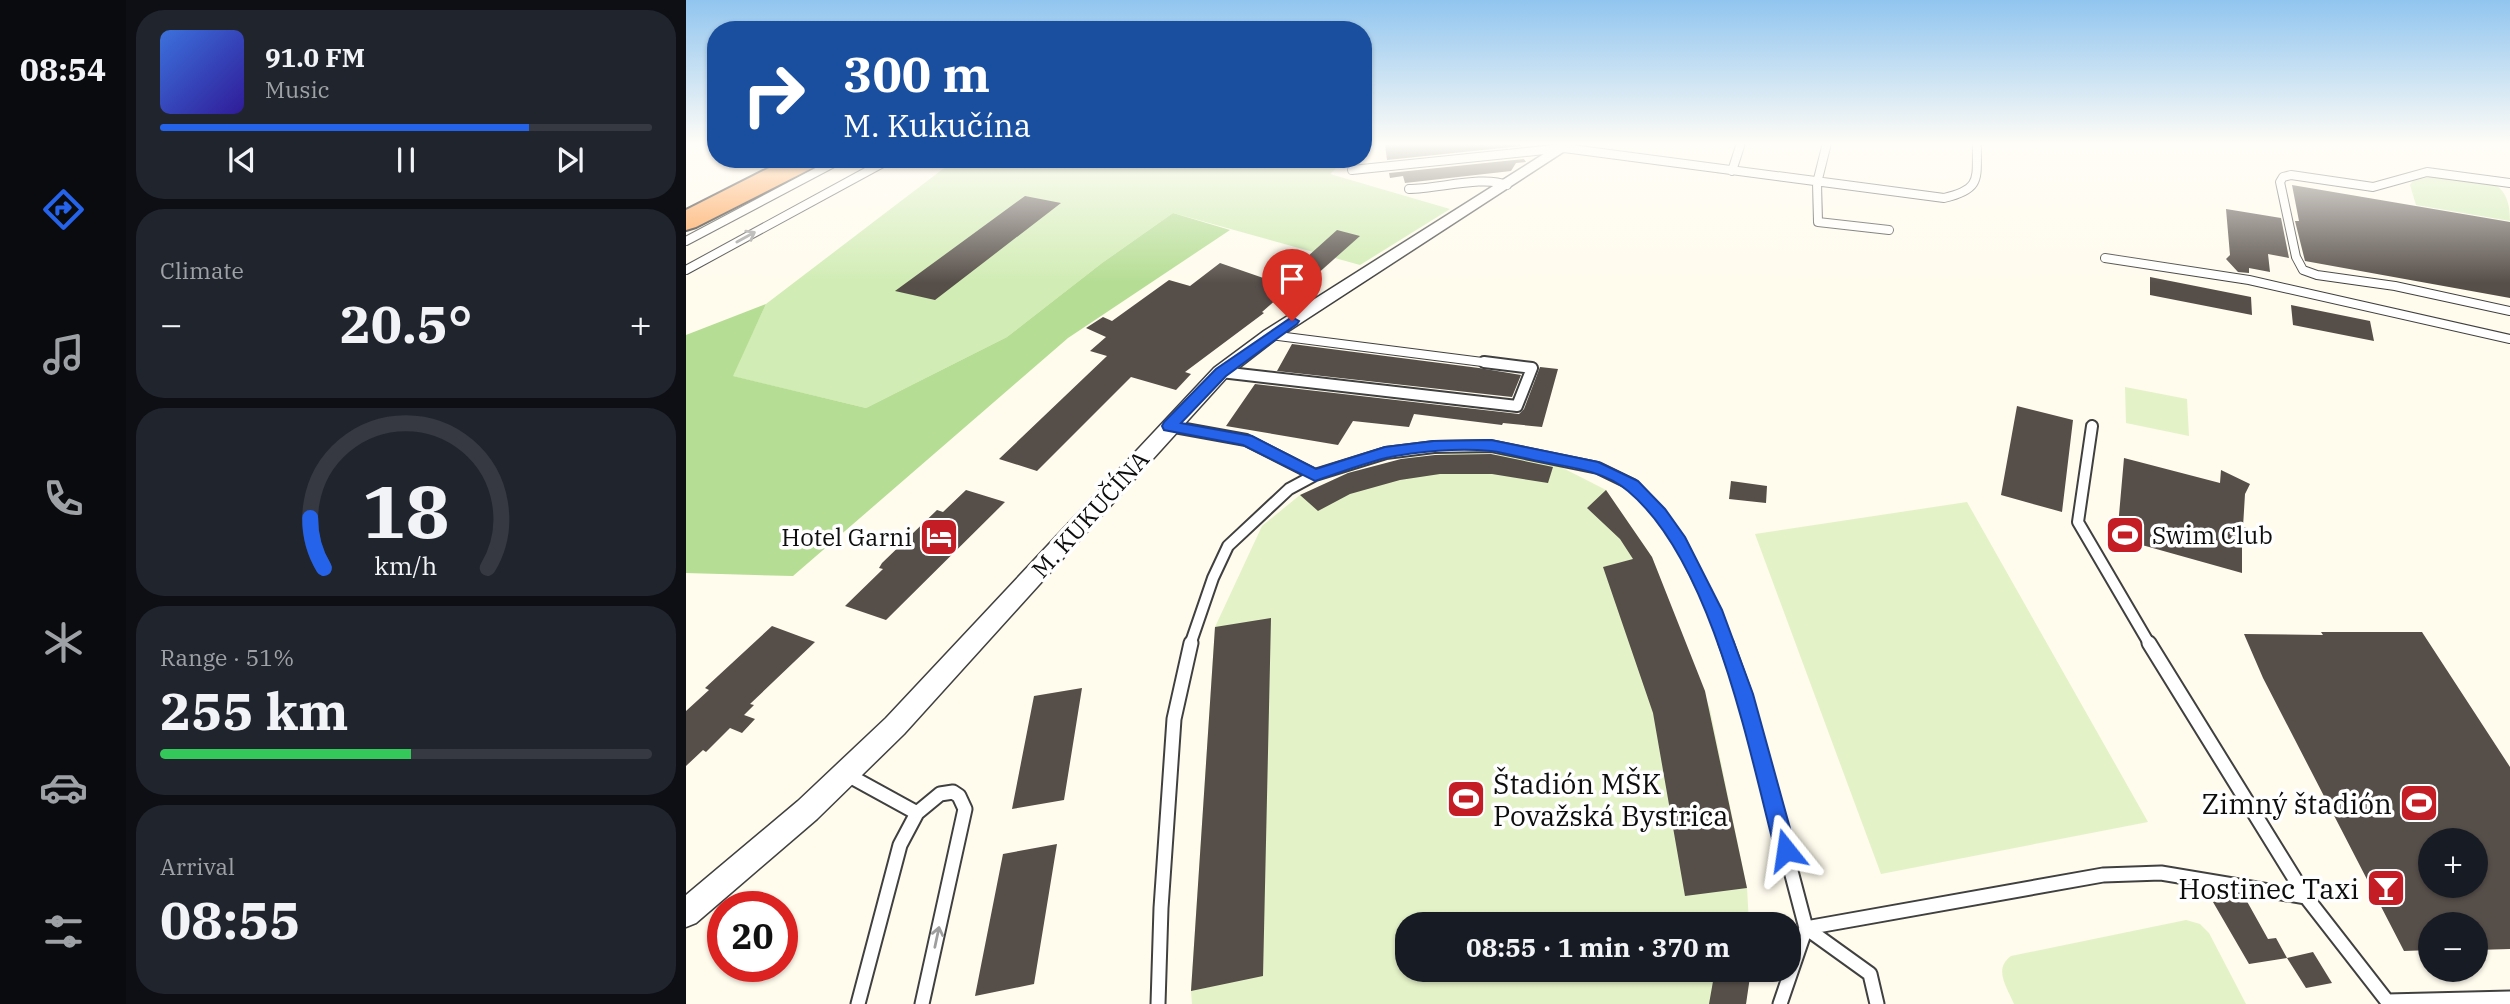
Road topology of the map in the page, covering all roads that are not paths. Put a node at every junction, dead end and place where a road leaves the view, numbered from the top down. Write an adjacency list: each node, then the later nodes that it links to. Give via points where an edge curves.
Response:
1 (715, 190): 10 (highway)
2 (746, 190): 11 (highway)
3 (783, 190): 13 (lane)
4 (833, 190): 15 (lane, one-way to 4)
5 (1499, 190): 17 (street, M. KUKUČÍNA)
6 (1817, 190): 12 (lane, via 1818,222)
7 (1875, 190): 8 (lane, via 1944,198)
8 (1969, 190)
9 (2282, 190): 16 (lane, via 2303,270)
10 (686, 204)
11 (686, 220)
12 (1889, 230)
13 (686, 241)
14 (2105, 258): 18 (lane, via 2249,281)
15 (686, 270)
16 (2510, 310)
17 (1270, 335): 19 (street, M. KUKUČÍNA); 19 (lane, via 1532,368 1517,406)
18 (2510, 339)
19 (1221, 372): 20 (street, M. KUKUČÍNA)
20 (1170, 426): 22 (lane, via 1246,440); 23 (street, M. KUKUČÍNA, via 936,684)
21 (2092, 426): 25 (lane, via 2078,522)
22 (1315, 475): 27 (lane, via 1385,453 1491,446 1598,468 1633,485 1680,542 1714,610 1744,694); 32 (lane, via 1289,489 1228,546 1192,637 1174,719)
23 (846, 774): 24 (lane); 26 (street, M. KUKUČÍNA)
24 (916, 813): 30 (lane, via 900,845); 31 (lane, one-way to 24, via 965,809 953,792 940,794)
25 (2306, 897): 27 (lane, via 2161,873 2103,875); 29 (lane)
26 (686, 913)
27 (1806, 928): 33 (lane); 34 (lane, via 1870,974)
28 (2510, 998): 29 (lane)
29 (2388, 1002)
30 (858, 1004)
31 (922, 1004)
32 (1158, 1004)
33 (1780, 1004)
34 (1877, 1004)

